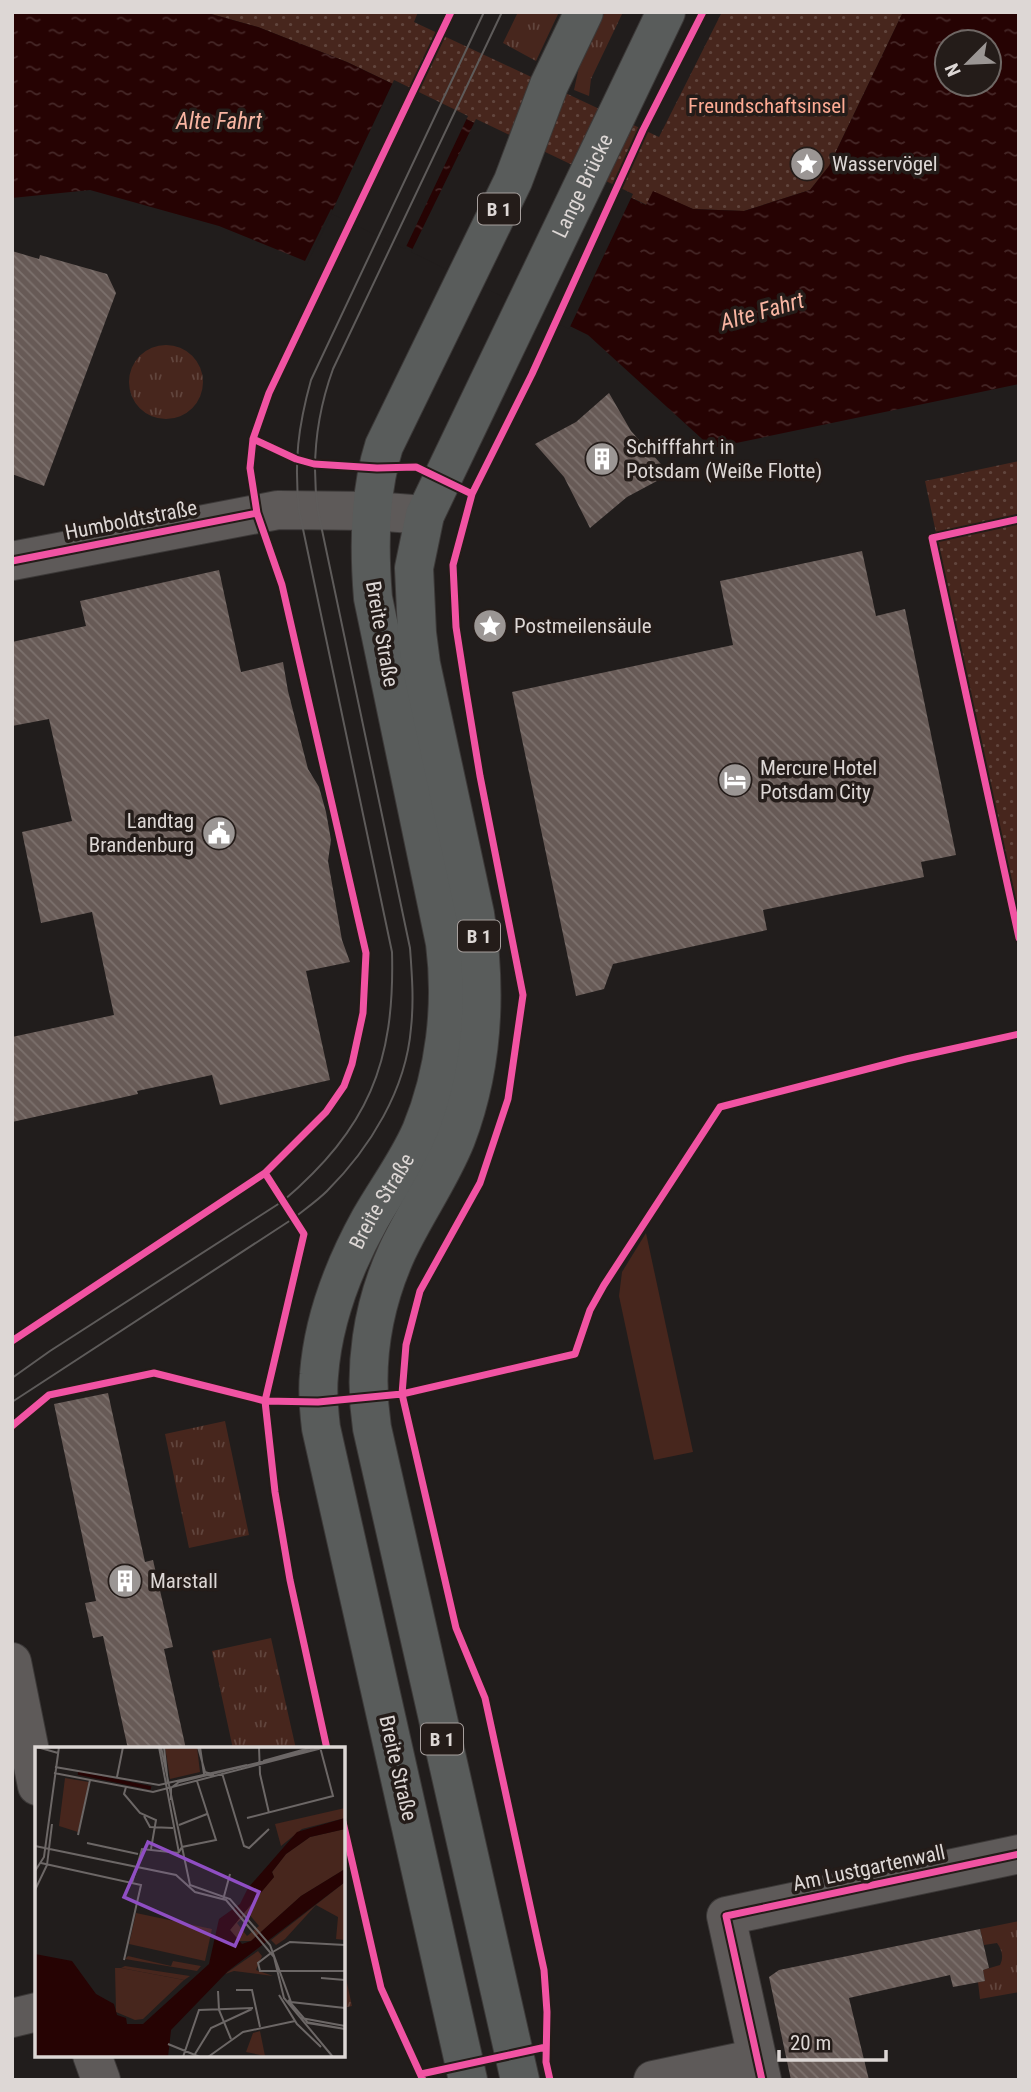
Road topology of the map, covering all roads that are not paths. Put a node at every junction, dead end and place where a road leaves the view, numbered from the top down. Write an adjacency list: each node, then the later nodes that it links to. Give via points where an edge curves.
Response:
1 (584, 12): 4 (main road, Breite Straße / B 1, via 549,85 513,181 384,446)
2 (666, 12): 3 (main road, Lange Brücke / B 1)
3 (500, 358): 5 (main road, Breite Straße / B 1)
4 (373, 512): 5 (street, Humboldtstraße); 6 (street, Humboldtstraße, via 278,510); 15 (main road, Breite Straße / B 1, via 373,598 445,943 448,1007 432,1102 407,1161 357,1243 345,1272 324,1342 318,1402)
5 (425, 515): 16 (main road, Breite Straße / B 1, via 414,568 417,633 475,914 483,979 482,1022 475,1075 457,1136 398,1251 376,1311 367,1398)
6 (12, 561)
7 (12, 1662): 8 (street)
8 (35, 1776)
9 (1019, 1854): 13 (street, Am Lustgartenwall, via 726,1916)
10 (35, 2012): 11 (street)
11 (12, 2018)
12 (94, 2057): 14 (street)
13 (759, 2069): 17 (street)
14 (101, 2080)
15 (468, 2080)
16 (520, 2080)
17 (653, 2080)

